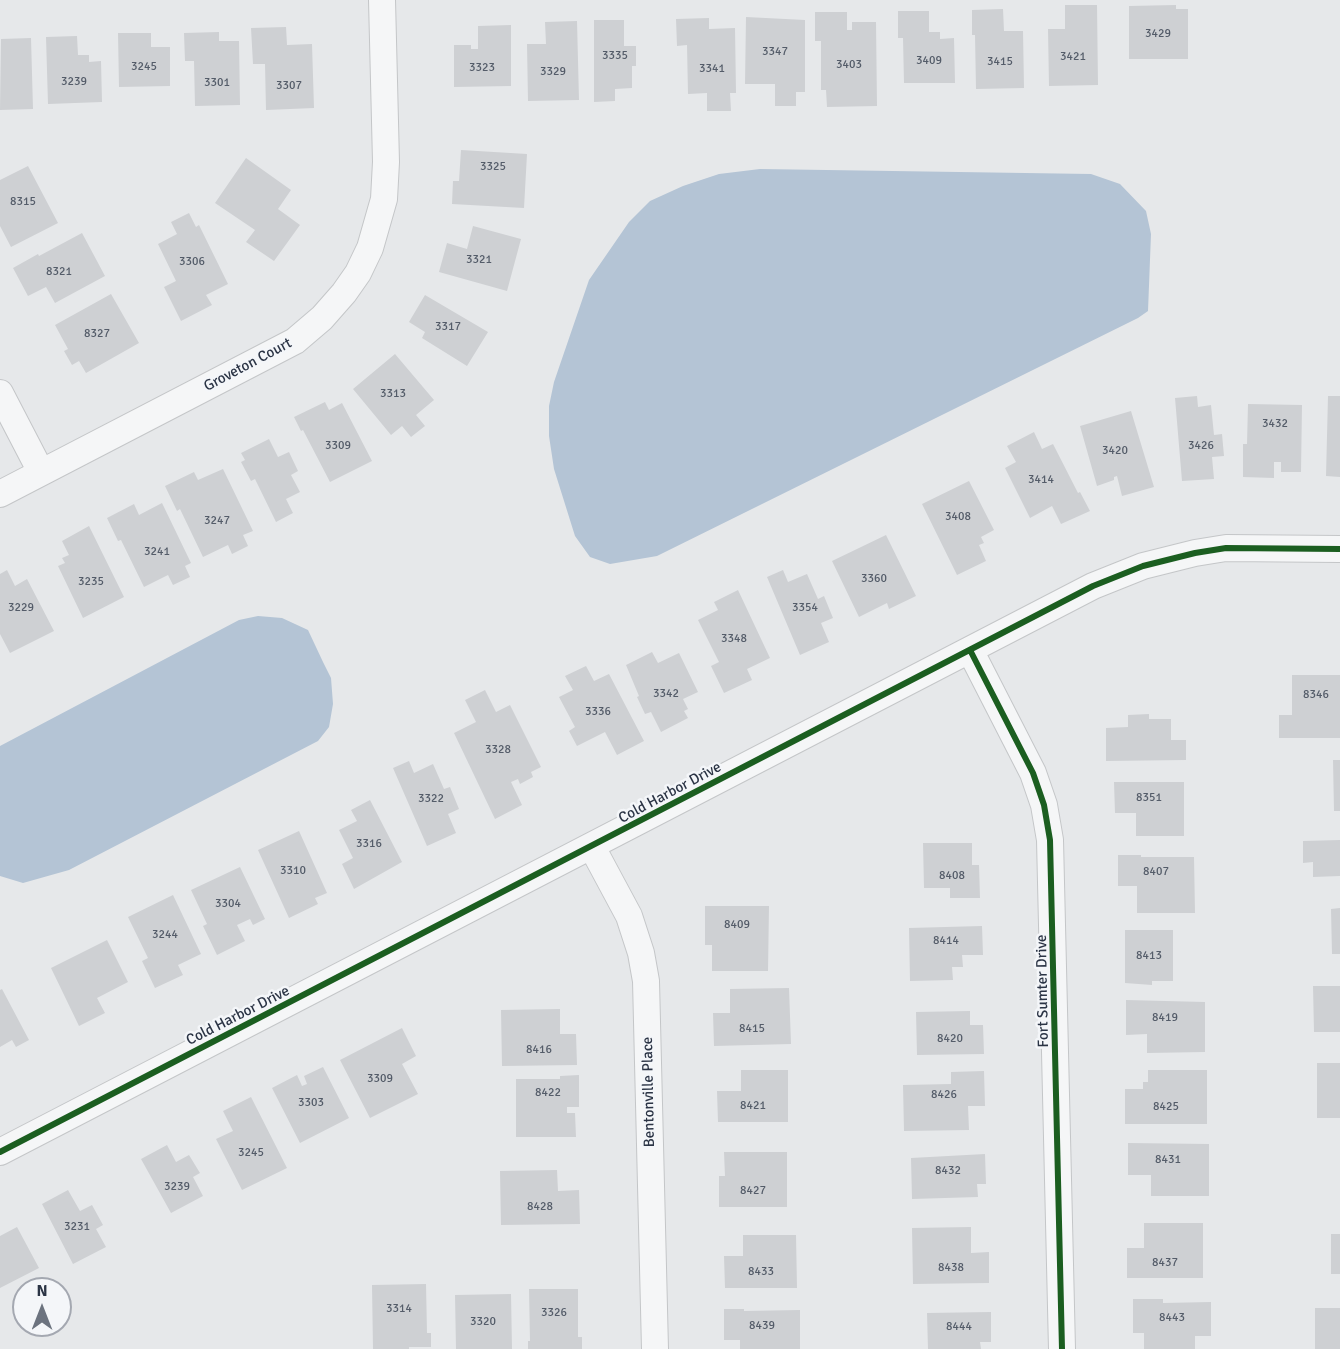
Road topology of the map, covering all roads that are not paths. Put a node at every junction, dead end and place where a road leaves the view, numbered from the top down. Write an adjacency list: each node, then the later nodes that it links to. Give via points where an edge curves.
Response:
1 (382, 0): 3 (street, Groveton Court, via 384,199 370,248 344,293 295,341)
2 (0, 393): 3 (street)
3 (41, 472): 4 (street, Groveton Court)
4 (0, 494)
5 (1340, 549): 6 (street, Cold Harbor Drive, via 1226,548 1143,566 1093,586)
6 (970, 650): 7 (street, Cold Harbor Drive); 10 (street, Fort Sumter Drive, via 1033,772 1050,840)
7 (592, 847): 8 (street, Cold Harbor Drive); 9 (street, Bentonville Place, via 629,916 646,981)
8 (0, 1152)
9 (655, 1349)
10 (1062, 1349)

